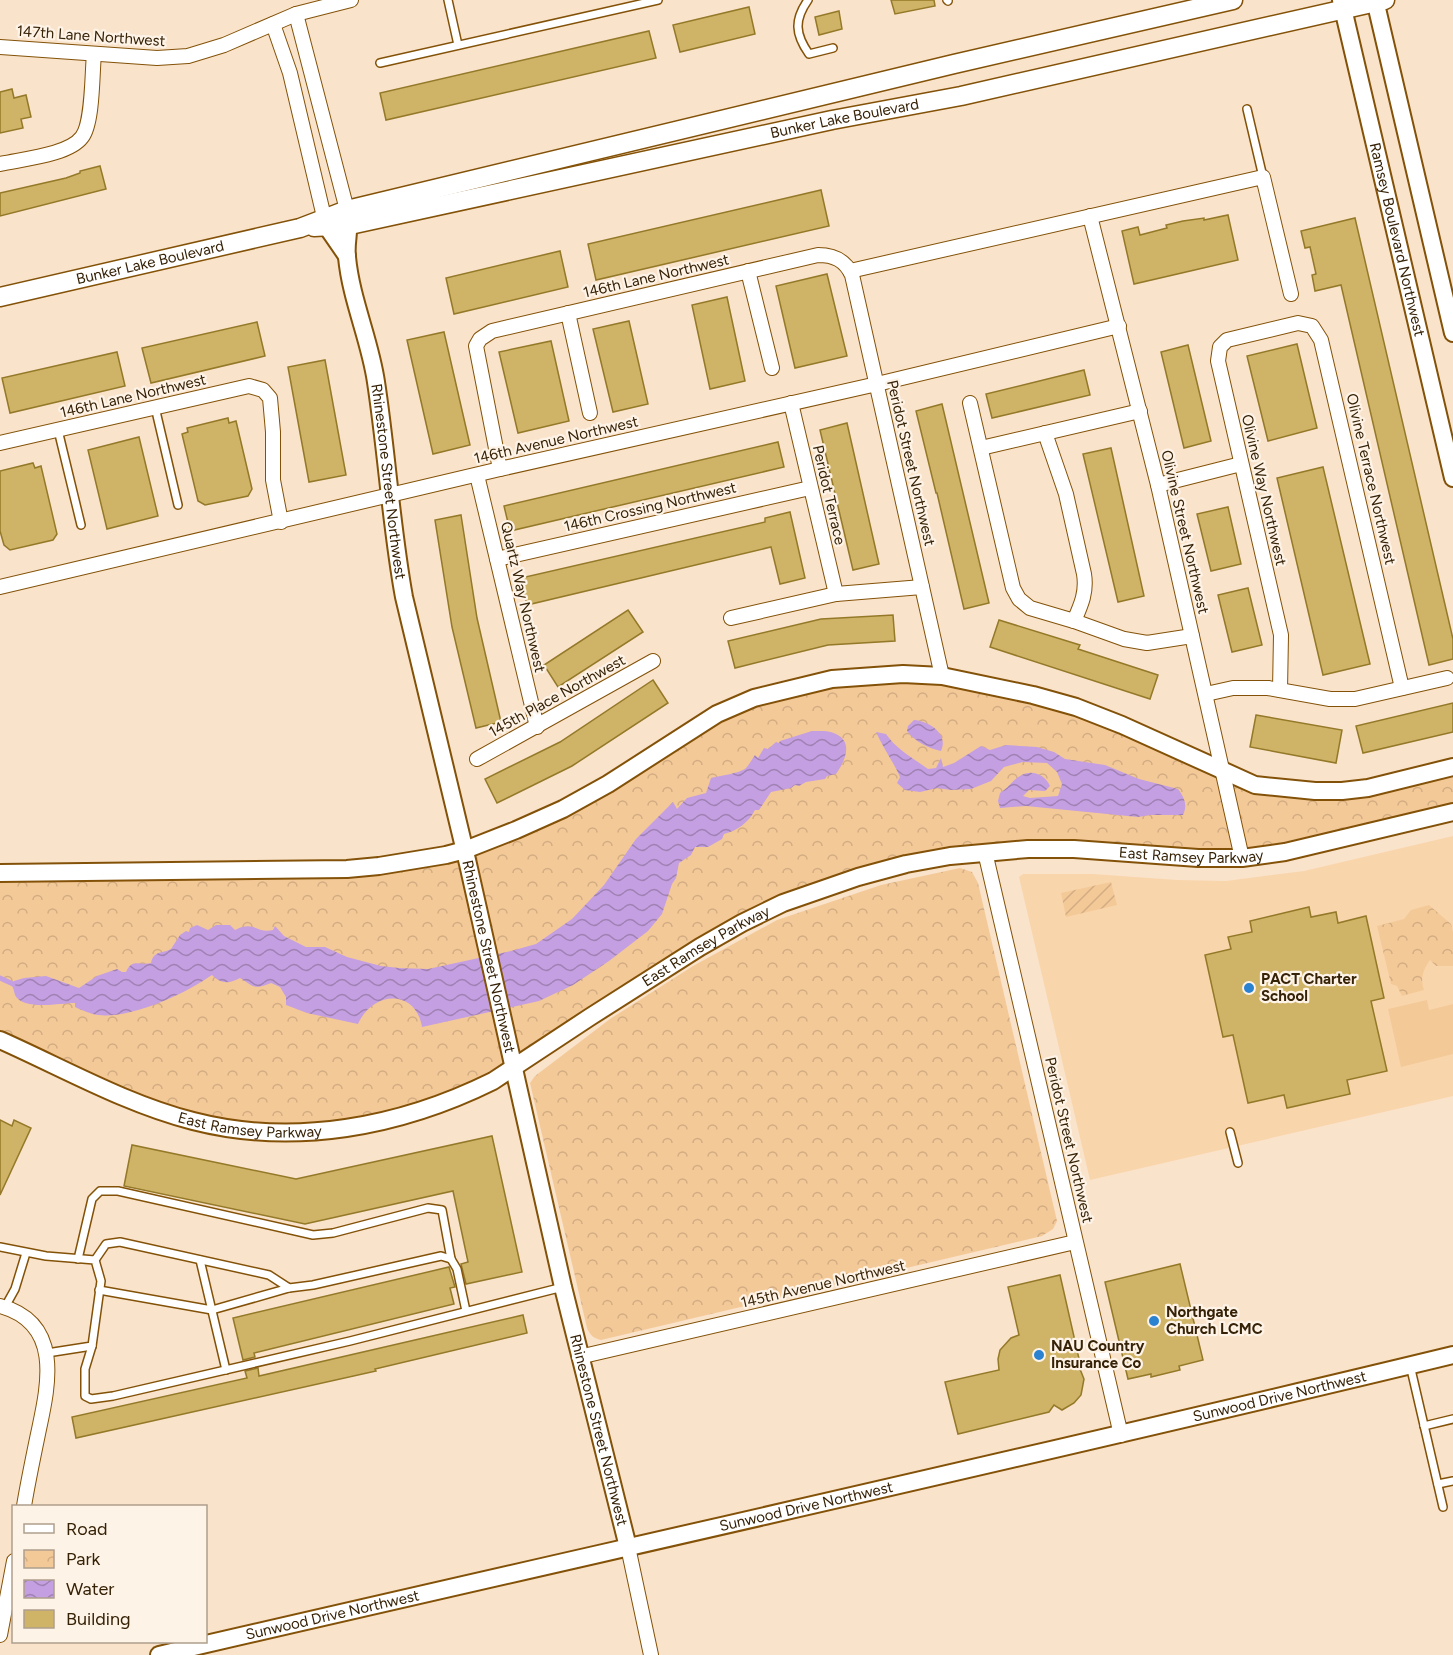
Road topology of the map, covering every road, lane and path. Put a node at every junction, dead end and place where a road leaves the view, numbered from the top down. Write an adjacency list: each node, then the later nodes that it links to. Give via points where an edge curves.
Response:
1 (351, 0): 8 (street, 147th Lane Northwest)
2 (448, 0): 10 (lane)
3 (658, 0): 10 (lane)
4 (808, 0): 12 (lane, via 797,25 801,42 809,54)
5 (1233, 0): 19 (main road, Bunker Lake Boulevard, via 931,70)
6 (1378, 1): 7 (main road, Bunker Lake Boulevard); 29 (street)
7 (1342, 5): 19 (main road, Bunker Lake Boulevard, via 961,96); 44 (street, Ramsey Boulevard Northwest)
8 (296, 14): 9 (street, 147th Lane Northwest); 19 (street, Rhinestone Street Northwest)
9 (273, 24): 13 (street, 147th Lane Northwest, via 188,56); 20 (street, Rhinestone Street Northwest, via 290,73)
10 (458, 45): 14 (lane)
11 (0, 47): 13 (street, 147th Lane Northwest)
12 (833, 48)
13 (94, 54): 16 (street, via 89,120 83,137 61,151)
14 (380, 63)
15 (1247, 109): 17 (lane)
16 (0, 164)
17 (1263, 177): 18 (street); 24 (street)
18 (1090, 216): 22 (street); 27 (street, Olivine Street Northwest)
19 (348, 218): 20 (main road, Bunker Lake Boulevard); 21 (street, Rhinestone Street Northwest)
20 (326, 222): 21 (street, Rhinestone Street Northwest); 25 (main road, Bunker Lake Boulevard)
21 (346, 256): 47 (street, Rhinestone Street Northwest, via 376,380)
22 (845, 265): 23 (street, 146th Lane Northwest, via 828,255 818,255); 31 (street, Peridot Street Northwest)
23 (748, 271): 26 (street, 146th Lane Northwest); 30 (street)
24 (1291, 294)
25 (0, 297)
26 (568, 313): 36 (street); 42 (street, 146th Lane Northwest, via 492,331 476,346)
27 (1119, 326): 31 (street, 146th Avenue Northwest); 35 (street, Olivine Street Northwest)
28 (1267, 330): 41 (street, Olivine Way Northwest, via 1227,340 1220,347 1218,361); 61 (street, Olivine Terrace Northwest, via 1305,324 1312,326 1321,340)
29 (1453, 333)
30 (772, 368)
31 (877, 384): 32 (street, 146th Avenue Northwest); 53 (street, Peridot Street Northwest)
32 (791, 403): 42 (street, 146th Avenue Northwest); 46 (street, Peridot Terrace)
33 (970, 403): 40 (street)
34 (155, 407): 37 (street, 146th Lane Northwest); 48 (lane); 49 (street, 146th Lane Northwest, via 249,386 263,390 270,398 273,480)
35 (1140, 411): 38 (street); 45 (street, Olivine Street Northwest)
36 (590, 413)
37 (58, 430): 39 (street, 146th Lane Northwest); 50 (lane)
38 (1045, 433): 40 (street); 56 (street, via 1066,494 1086,586)
39 (0, 444)
40 (981, 448): 56 (street, via 1013,588 1030,608)
41 (1241, 464): 45 (street); 62 (street, Olivine Way Northwest, via 1281,635)
42 (500, 469): 43 (street, 146th Avenue Northwest)
43 (477, 475): 47 (street, 146th Avenue Northwest); 51 (street, Quartz Way Northwest)
44 (1453, 478)
45 (1158, 485): 57 (street, Olivine Street Northwest)
46 (810, 488): 51 (street, 146th Crossing Northwest); 54 (street, Peridot Terrace)
47 (391, 496): 49 (street, 146th Avenue Northwest); 69 (street, Rhinestone Street Northwest, via 404,597)
48 (178, 505)
49 (281, 522): 52 (street, 146th Avenue Northwest)
50 (81, 525)
51 (497, 559): 64 (street, Quartz Way Northwest)
52 (0, 586)
53 (922, 587): 54 (street); 59 (street, Peridot Street Northwest)
54 (836, 594): 55 (street)
55 (731, 618)
56 (1074, 621): 57 (street, via 1124,639 1147,642)
57 (1192, 636): 63 (street, Olivine Street Northwest)
58 (653, 661): 64 (street, 145th Place Northwest)
59 (942, 676): 67 (street, via 1076,707); 69 (street, via 903,674 832,679 754,698 717,714 563,809)
60 (1447, 678): 61 (street)
61 (1402, 688): 62 (street, via 1355,699)
62 (1280, 690): 63 (street, via 1233,688)
63 (1206, 694): 67 (street, Olivine Street Northwest)
64 (537, 727): 65 (street, 145th Place Northwest)
65 (477, 759)
66 (1453, 767): 67 (street, via 1342,791 1256,785)
67 (1222, 770): 71 (street, Olivine Street Northwest)
68 (1453, 812): 71 (street, East Ramsey Parkway, via 1285,852)
69 (465, 850): 72 (street, via 347,869); 74 (street, Rhinestone Street Northwest)
70 (985, 852): 71 (street, East Ramsey Parkway, via 1074,849); 74 (street, East Ramsey Parkway, via 906,864 783,903 700,947); 77 (street, Peridot Street Northwest)
71 (1242, 858)
72 (0, 873)
73 (0, 1040): 74 (street, East Ramsey Parkway, via 162,1112 251,1132 313,1132 382,1121 450,1102)
74 (514, 1066): 84 (street, Rhinestone Street Northwest)
75 (1230, 1132): 76 (lane)
76 (1238, 1163)
77 (1075, 1242): 93 (street, 145th Avenue Northwest); 98 (street, Peridot Street Northwest)
78 (0, 1247): 79 (lane)
79 (26, 1253): 80 (lane); 87 (lane, via 15,1289)
80 (78, 1259): 81 (lane); 83 (lane, via 92,1199 100,1191 118,1191 313,1235 428,1208 442,1210)
81 (96, 1260): 82 (lane, via 106,1244 120,1242); 86 (lane)
82 (200, 1260): 85 (lane, via 269,1275); 88 (lane)
83 (451, 1260): 85 (lane, via 441,1256); 89 (lane, via 457,1269)
84 (563, 1287): 89 (lane); 93 (street, Rhinestone Street Northwest)
85 (289, 1288): 88 (lane)
86 (99, 1290): 88 (lane); 90 (lane)
87 (3, 1307): 91 (street, via 20,1314 32,1325)
88 (212, 1310): 95 (lane)
89 (466, 1311): 95 (lane)
90 (92, 1346): 91 (lane); 95 (lane, via 85,1370 85,1396 91,1399)
91 (47, 1353): 101 (street, via 48,1383)
92 (1453, 1354): 94 (street, Sunwood Drive Northwest)
93 (579, 1357): 103 (street, Rhinestone Street Northwest)
94 (1410, 1365): 97 (lane); 98 (street, Sunwood Drive Northwest)
95 (226, 1370)
96 (1453, 1419): 97 (lane)
97 (1424, 1426): 100 (lane)
98 (1120, 1435): 103 (street, Sunwood Drive Northwest)
99 (1453, 1481): 100 (lane)
100 (1438, 1484): 102 (lane)
101 (24, 1505)
102 (1443, 1507)
103 (628, 1547): 106 (street, Sunwood Drive Northwest); 107 (street, Rhinestone Street Northwest)
104 (12, 1572): 105 (street)
105 (0, 1635)
106 (159, 1655)
107 (651, 1655)

